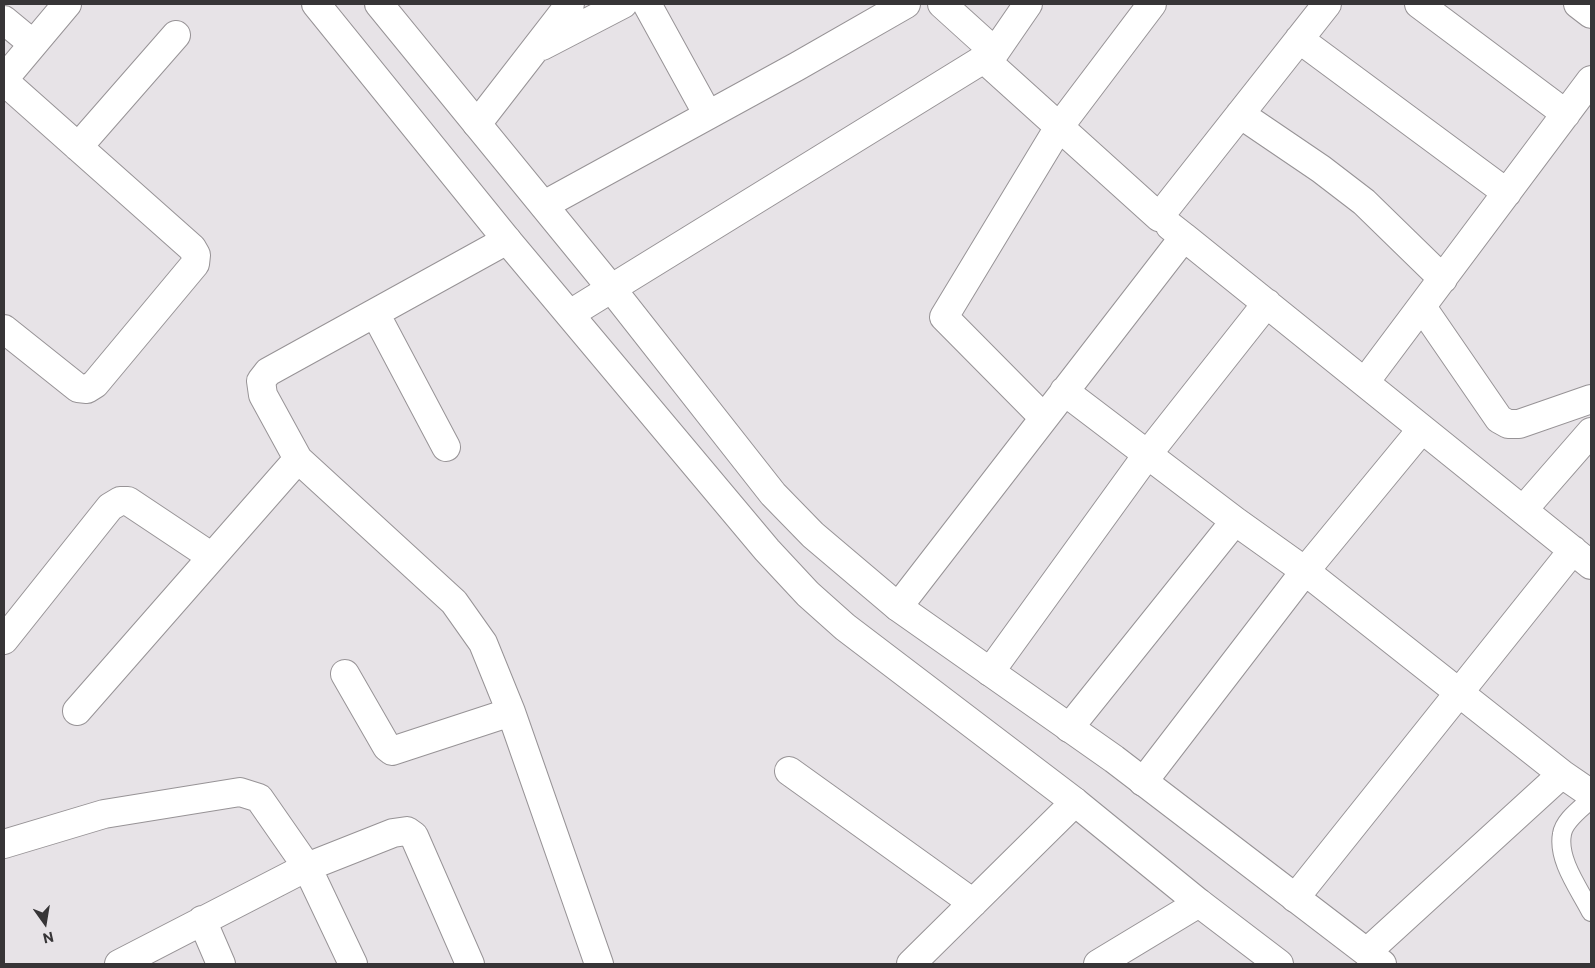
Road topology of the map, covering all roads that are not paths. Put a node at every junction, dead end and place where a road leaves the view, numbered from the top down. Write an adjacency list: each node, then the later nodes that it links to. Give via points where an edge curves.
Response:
1 (67, 4): 18 (street)
2 (316, 4): 33 (street)
3 (380, 4): 26 (street)
4 (623, 4): 19 (street)
5 (647, 4): 25 (street)
6 (906, 4): 25 (street)
7 (942, 4): 20 (street)
8 (1028, 4): 20 (street)
9 (1152, 4): 27 (street)
10 (1327, 4): 17 (street)
11 (1419, 4): 24 (street)
12 (1578, 4): 14 (street)
13 (559, 8): 19 (street)
14 (1591, 14)
15 (4, 20): 18 (street)
16 (176, 35): 28 (street)
17 (1299, 39): 23 (street); 29 (street)
18 (33, 44): 21 (street)
19 (536, 49): 26 (street)
20 (990, 56): 27 (street); 35 (street)
21 (4, 80): 28 (street)
22 (1591, 80): 24 (street)
23 (1240, 114): 31 (street); 34 (street, via 1321,168 1364,202)
24 (1566, 114): 29 (street)
25 (708, 115): 30 (street)
26 (477, 124): 30 (street)
27 (1059, 127): 31 (street); 44 (street, via 944,317)
28 (78, 147): 40 (street, via 192,248 196,255 195,264 95,384 87,389 78,388)
29 (1506, 193): 34 (street)
30 (544, 205): 35 (street)
31 (1159, 217): 32 (street)
32 (1184, 237): 36 (street); 42 (street)
33 (507, 240): 38 (street); 39 (street)
34 (1442, 279): 37 (street)
35 (611, 288): 39 (street); 55 (street, via 773,494 813,535)
36 (1267, 303): 41 (street); 48 (street)
37 (1422, 307): 41 (street); 43 (street, via 1499,420 1519,424)
38 (374, 313): 47 (street); 49 (street, via 268,372 261,381 262,394)
39 (570, 314): 68 (street, via 767,550 808,594 868,645)
40 (4, 329)
41 (1365, 382): 45 (street)
42 (1064, 391): 44 (street); 48 (street)
43 (1591, 399)
44 (1043, 418): 55 (street)
45 (1422, 429): 50 (street); 54 (street)
46 (1591, 432): 50 (street)
47 (446, 447)
48 (1147, 455): 51 (street); 57 (street)
49 (298, 459): 52 (street); 61 (street, via 454,602 483,644)
50 (1523, 510): 53 (street)
51 (1235, 521): 54 (street); 62 (street)
52 (212, 556): 56 (street, via 128,501 120,501 110,507); 60 (street)
53 (1582, 558): 59 (street)
54 (1305, 571): 59 (street); 65 (street)
55 (898, 607): 57 (street)
56 (4, 640)
57 (990, 672): 62 (street)
58 (345, 674): 61 (street, via 392,752)
59 (1458, 693): 64 (street); 71 (street)
60 (77, 711)
61 (511, 712): 82 (street)
62 (1069, 728): 65 (street)
63 (789, 771): 72 (street)
64 (1562, 774): 66 (street); 76 (street)
65 (1143, 782): 71 (street)
66 (1591, 794)
67 (1591, 799): 74 (lane, via 1568,821 1562,833 1562,848 1568,867)
68 (1075, 802): 72 (street); 73 (street)
69 (4, 844): 70 (street, via 104,814 240,792 259,798)
70 (307, 867): 75 (street); 80 (street); 81 (street, via 393,833 407,831 414,836)
71 (1295, 898): 76 (street)
72 (972, 903): 77 (street)
73 (1199, 903): 83 (street); 84 (street)
74 (1591, 912)
75 (202, 920): 78 (street); 79 (street)
76 (1374, 958)
77 (919, 962)
78 (119, 964)
79 (221, 964)
80 (353, 964)
81 (470, 964)
82 (599, 964)
83 (1098, 964)
84 (1279, 964)

